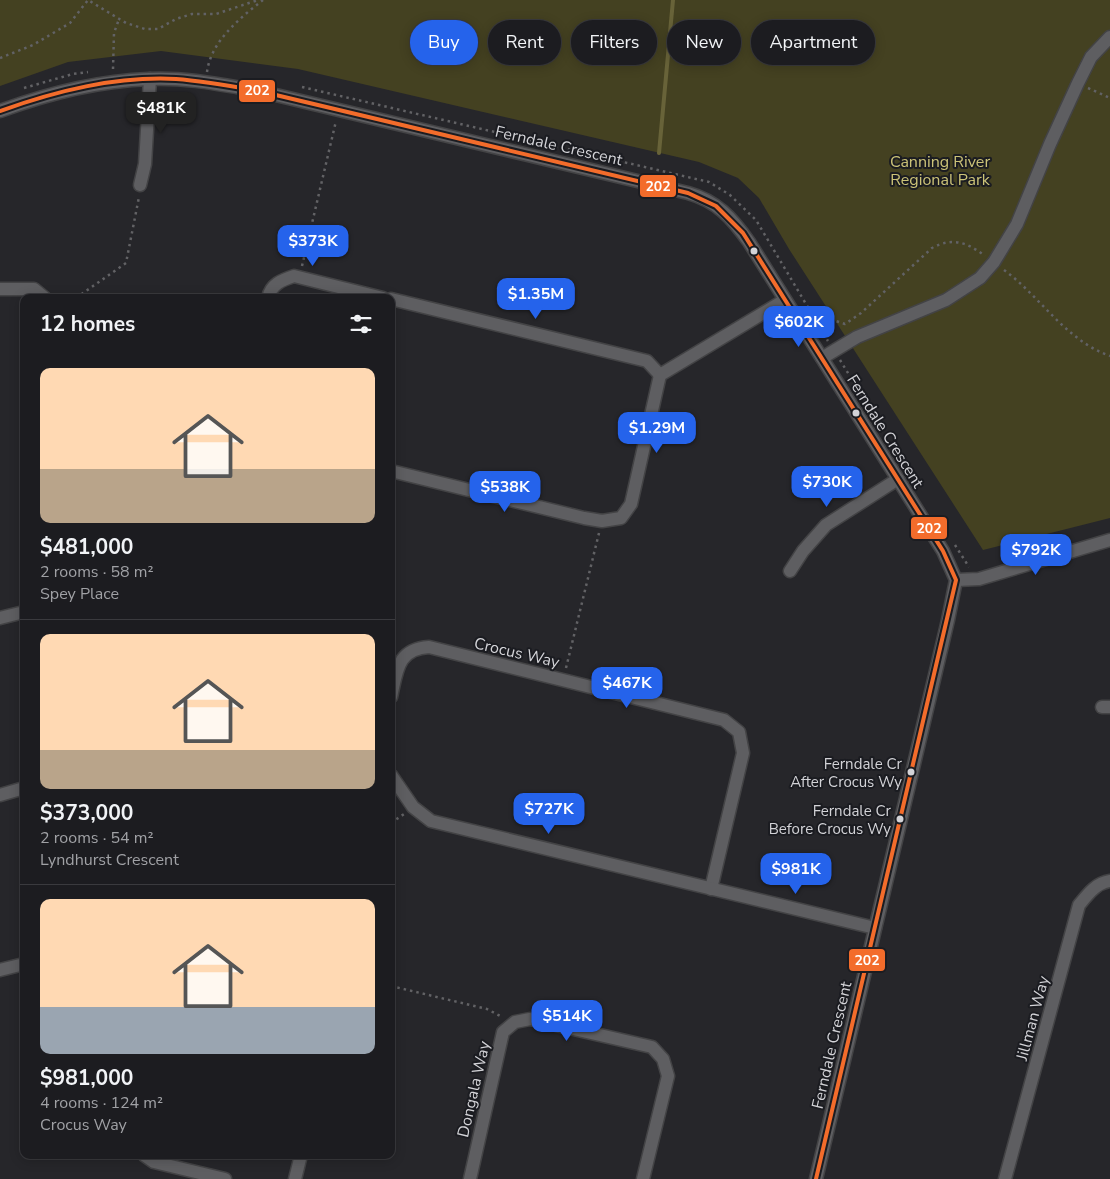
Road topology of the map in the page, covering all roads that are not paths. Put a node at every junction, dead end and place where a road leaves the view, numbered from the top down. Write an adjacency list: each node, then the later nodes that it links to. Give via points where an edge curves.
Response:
1 (1110, 37): 11 (street, via 1091,57 1017,224 994,262 980,278 946,300 857,337)
2 (150, 79): 3 (street, Ferndale Crescent, via 73,88); 4 (street, via 145,164); 9 (street, Ferndale Crescent, via 206,82 259,90 704,198 716,204 735,222)
3 (0, 111)
4 (140, 185)
5 (0, 289): 6 (street, via 34,289)
6 (40, 294)
7 (269, 294): 8 (street, via 280,280 294,276)
8 (366, 294)
9 (785, 300): 11 (street, Ferndale Crescent); 12 (street)
10 (395, 301): 12 (street, via 648,361)
11 (822, 358): 14 (street, Ferndale Crescent)
12 (660, 375): 13 (street, via 632,504 621,518 602,521)
13 (395, 472)
14 (898, 479): 16 (street, via 826,525 803,550); 17 (street, Ferndale Crescent, via 943,551)
15 (1110, 540): 17 (street, via 979,579)
16 (790, 571)
17 (956, 580): 26 (street, Ferndale Crescent)
18 (20, 613): 19 (street)
19 (0, 618)
20 (395, 679): 25 (street, Crocus Way, via 403,658 415,648 429,647 724,720 739,732 743,753)
21 (395, 781): 25 (street, via 413,807 431,821)
22 (20, 789): 23 (street)
23 (0, 795)
24 (1110, 881): 36 (street, Jillman Way, via 1090,891 1080,905)
25 (711, 889): 26 (street)
26 (875, 928): 35 (street, Ferndale Crescent)
27 (20, 965): 28 (street)
28 (0, 970)
29 (150, 1159): 31 (street)
30 (300, 1159): 32 (street)
31 (225, 1179)
32 (295, 1179)
33 (470, 1179): 34 (street, Dongala Way, via 503,1032 514,1022 530,1019 652,1047 663,1059 668,1076)
34 (643, 1179)
35 (816, 1179)
36 (1005, 1179)

